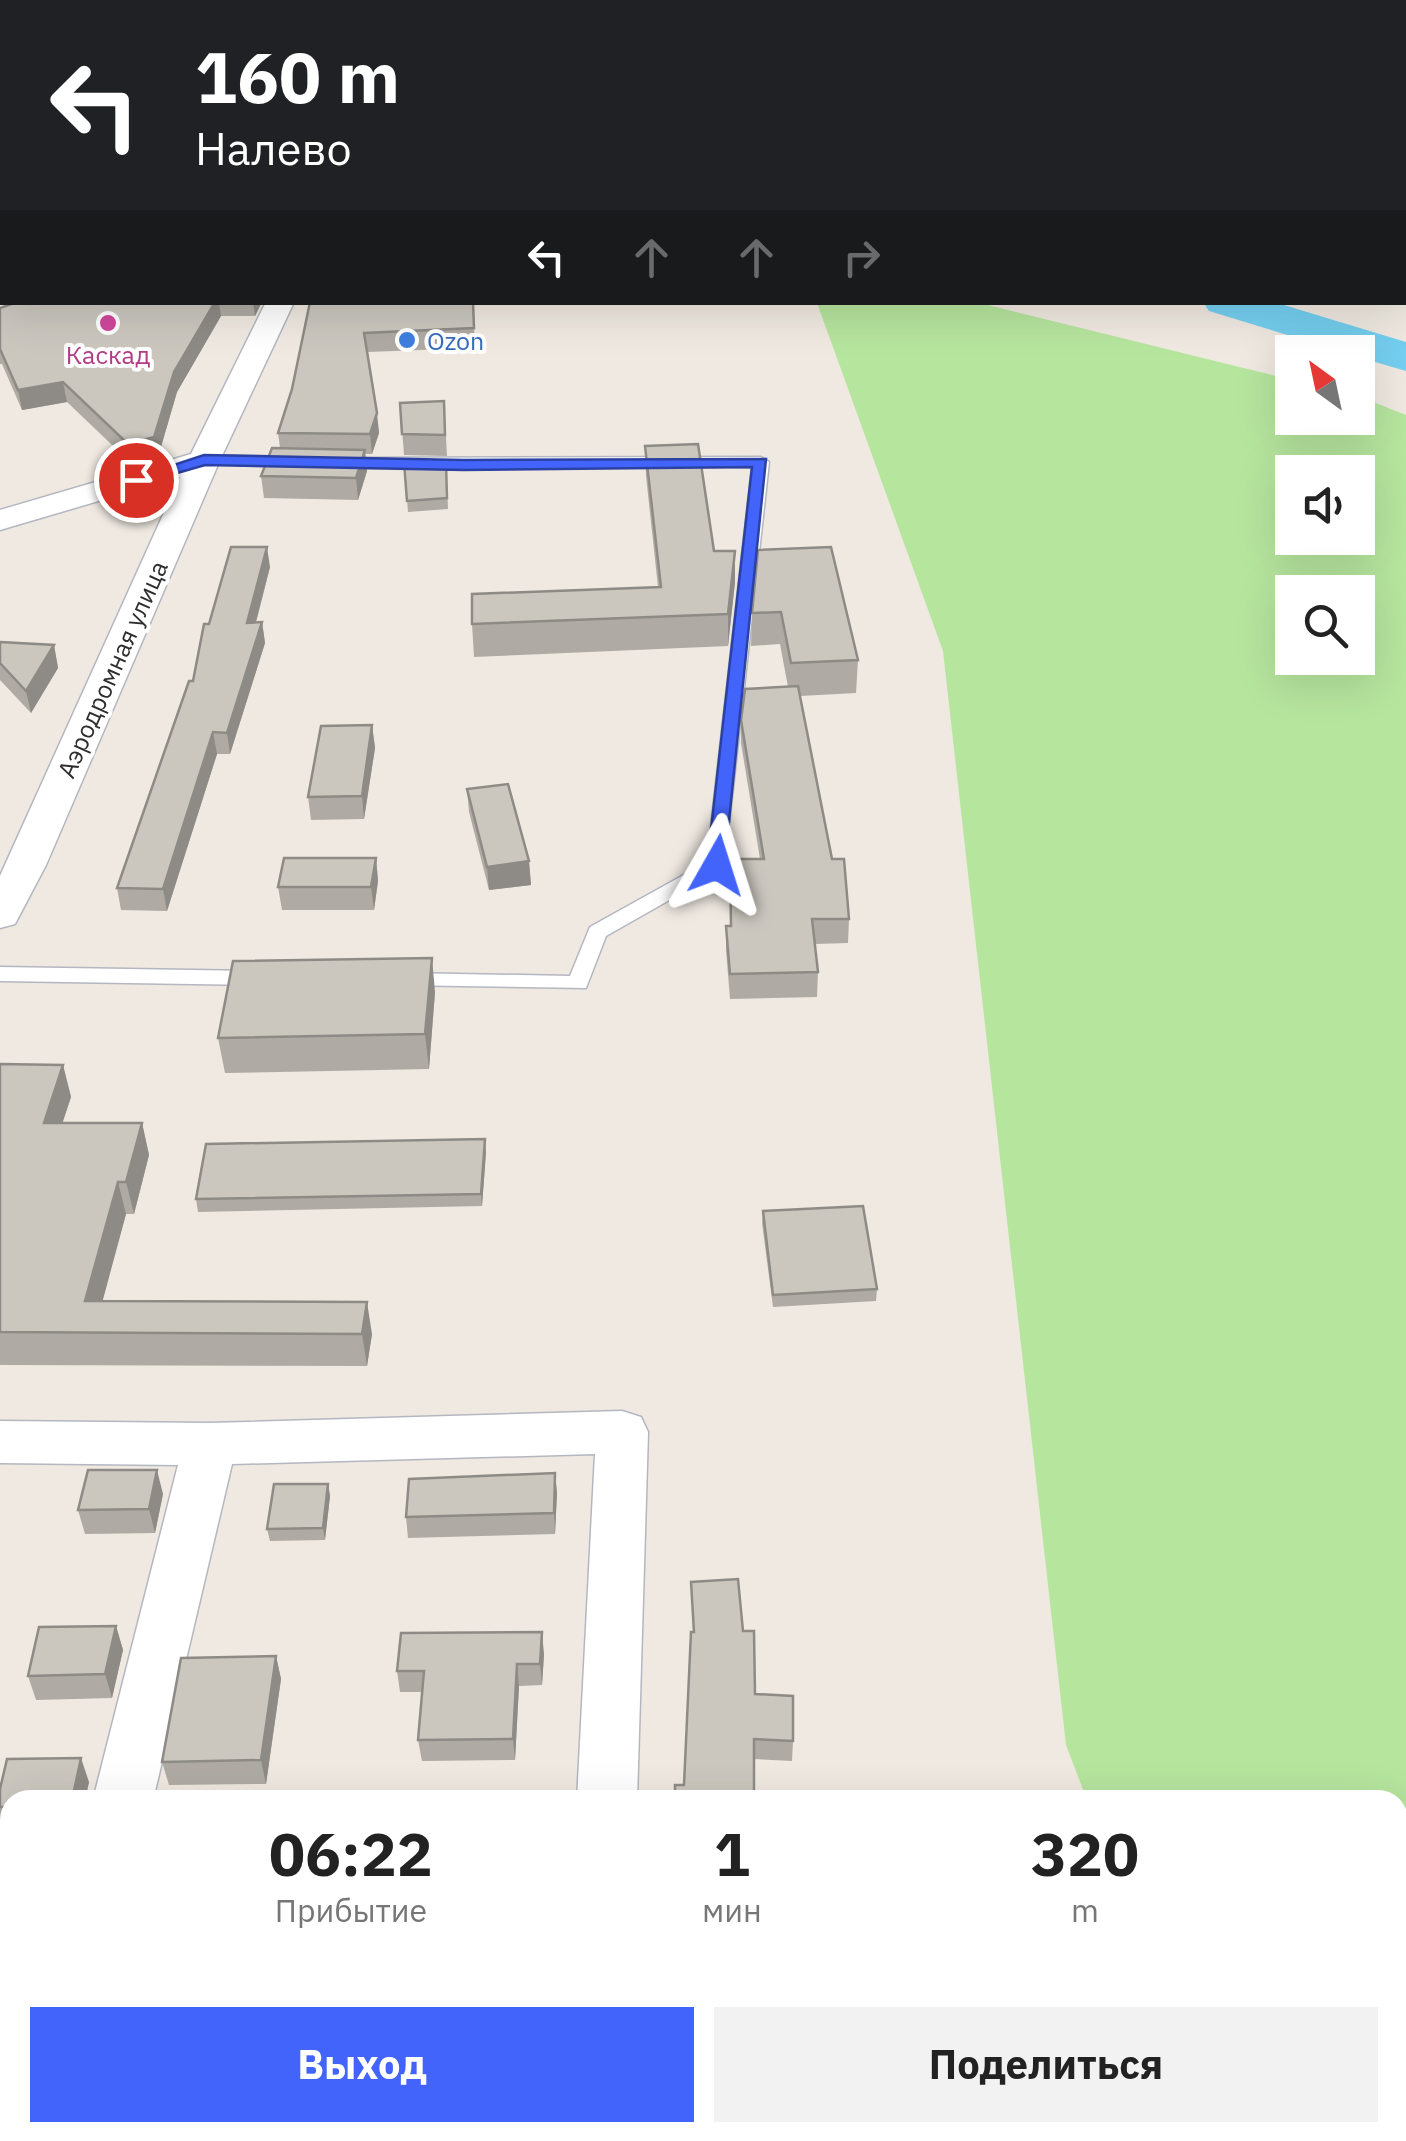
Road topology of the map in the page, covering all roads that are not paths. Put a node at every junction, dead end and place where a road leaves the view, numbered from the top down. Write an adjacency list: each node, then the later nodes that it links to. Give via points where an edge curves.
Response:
1 (281, 306): 2 (street, Аэродромная улица)
2 (204, 460): 3 (street); 4 (street, Аэродромная улица); 8 (lane, via 760,462 717,865 597,932 578,982)
3 (0, 520)
4 (13, 870): 5 (street, Аэродромная улица)
5 (0, 915)
6 (0, 974): 7 (lane)
7 (279, 978)
8 (379, 980)
9 (0, 1442): 10 (street)
10 (210, 1444): 11 (street); 12 (street, via 622,1432)
11 (126, 1790)
12 (607, 1790)

